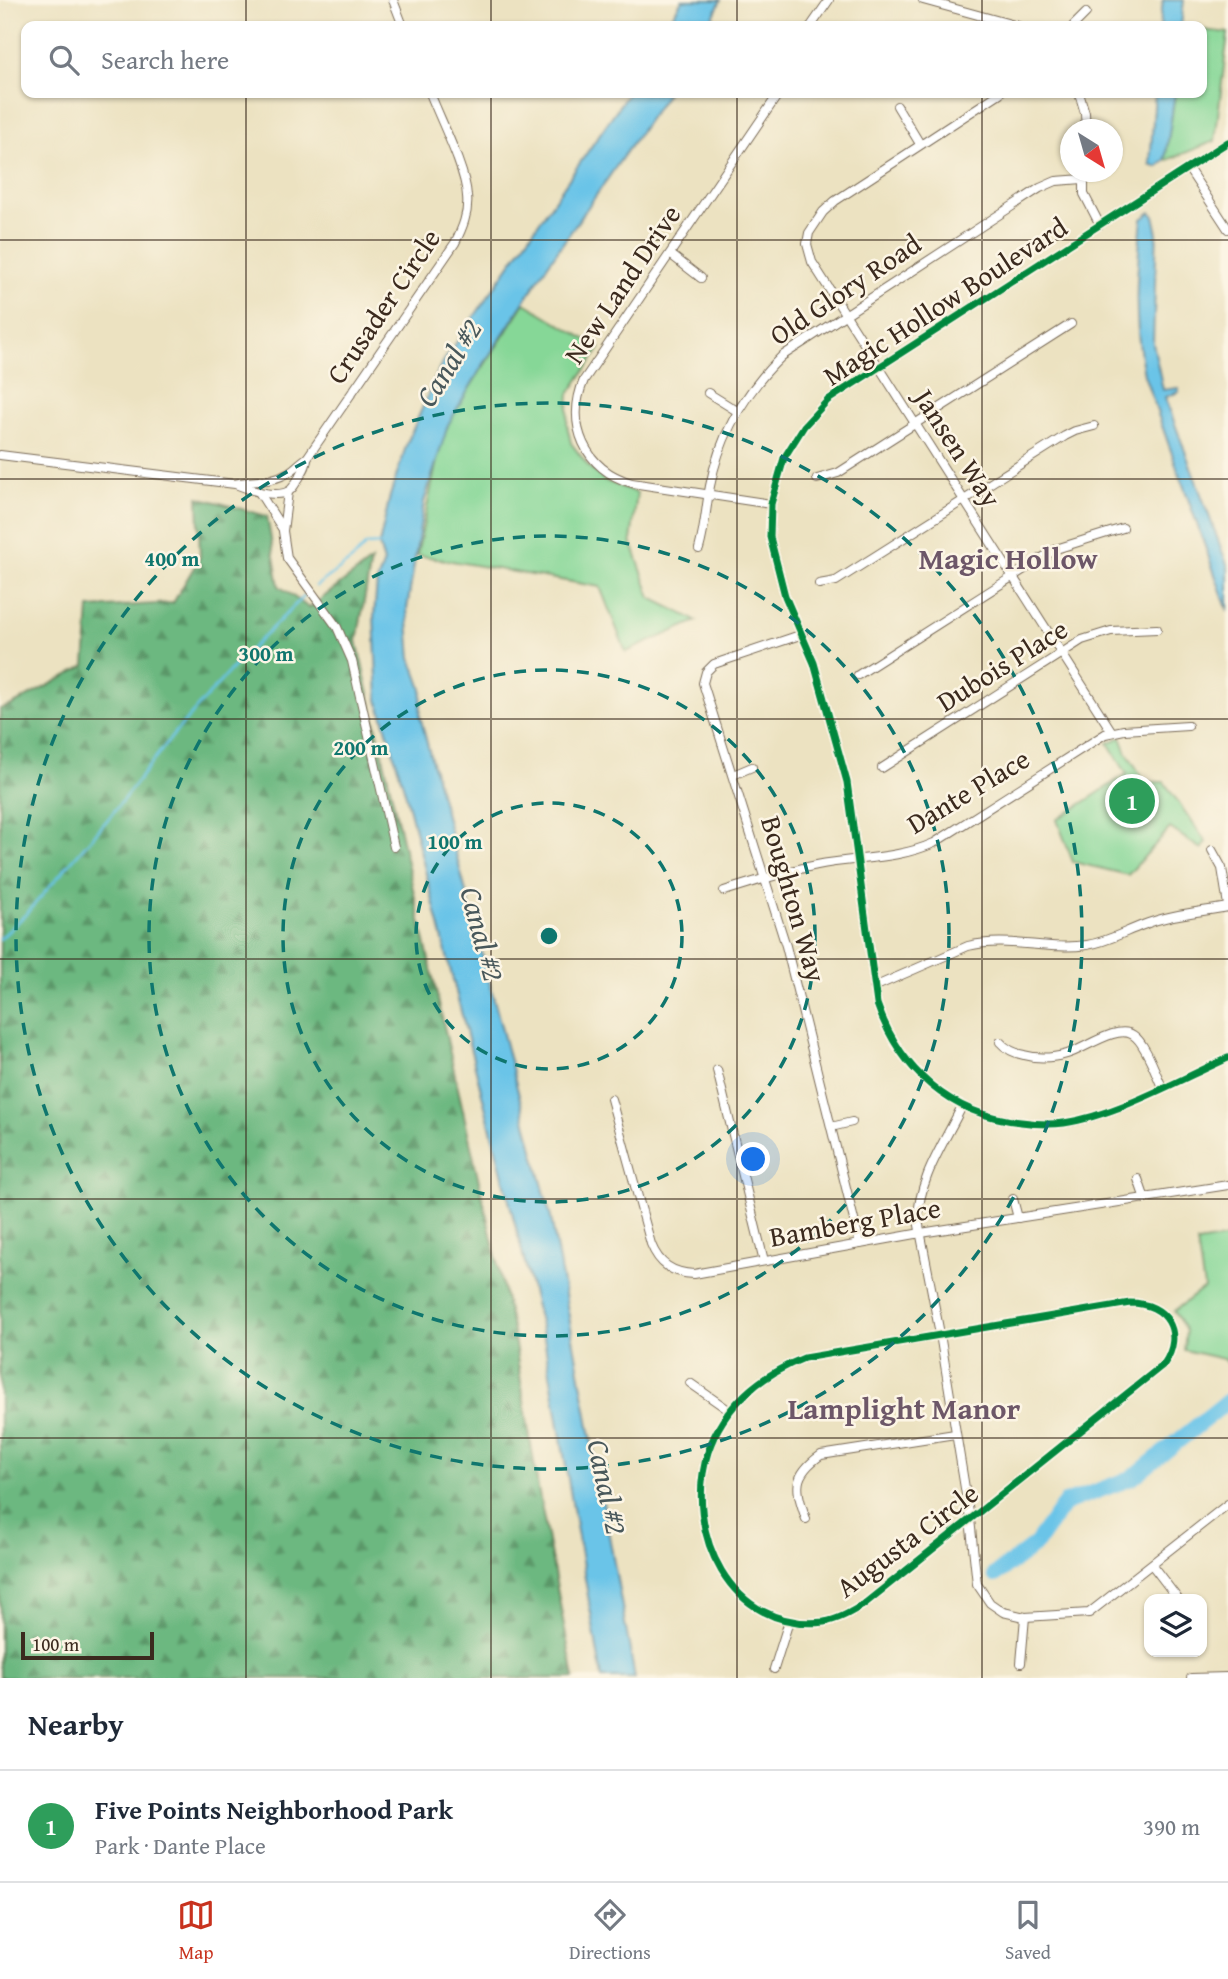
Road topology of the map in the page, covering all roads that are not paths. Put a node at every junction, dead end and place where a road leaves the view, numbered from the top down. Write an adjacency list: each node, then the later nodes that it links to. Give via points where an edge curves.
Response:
1 (393, 0): 5 (street)
2 (829, 0): 6 (street)
3 (923, 0): 7 (street)
4 (1087, 13): 8 (street)
5 (401, 21)
6 (814, 21)
7 (1000, 21)
8 (1078, 21)
9 (432, 98): 32 (street, Crusader Circle, via 467,195 461,231)
10 (776, 98): 22 (street, New Land Drive)
11 (992, 98): 16 (street, Jansen Way)
12 (1080, 98): 14 (street)
13 (897, 106): 16 (street)
14 (1085, 119)
15 (1228, 142): 17 (street, Magic Hollow Boulevard)
16 (920, 144): 24 (street, Jansen Way, via 835,201 812,225 807,244 811,262)
17 (1188, 168): 20 (street, Magic Hollow Boulevard); 21 (street)
18 (1060, 180): 24 (street, Old Glory Road, via 1040,188)
19 (1084, 182): 20 (street, via 1088,205)
20 (1100, 225): 26 (street, Magic Hollow Boulevard)
21 (1228, 229)
22 (670, 254): 23 (street); 37 (street, New Land Drive, via 584,380 576,406 577,428 593,460 611,476)
23 (701, 278)
24 (845, 313): 26 (street, Jansen Way); 28 (street, Old Glory Road, via 782,356)
25 (1071, 324): 29 (street)
26 (879, 366): 29 (street, Jansen Way); 39 (street, Magic Hollow Boulevard, via 840,390 804,426 784,458)
27 (708, 393): 28 (street)
28 (737, 411): 37 (street, Old Glory Road, via 721,445)
29 (915, 423): 33 (street, via 838,472); 38 (street, Jansen Way)
30 (1094, 426): 38 (street, via 1074,431)
31 (0, 455): 34 (street, Crusader Circle)
32 (307, 458): 34 (street, Crusader Circle, via 278,478); 36 (street, Crusader Circle)
33 (817, 479)
34 (235, 484): 35 (street, Crusader Circle)
35 (259, 492): 36 (street, Crusader Circle); 41 (street)
36 (288, 492): 41 (street)
37 (709, 494): 39 (street, New Land Drive); 42 (street, Old Glory Road)
38 (964, 500): 43 (street, Jansen Way); 44 (street, via 836,581)
39 (771, 504): 46 (street, Magic Hollow Boulevard, via 770,537 777,573)
40 (1123, 528): 43 (street, via 1056,549)
41 (283, 531): 54 (street, via 287,558 337,627 352,661)
42 (699, 549)
43 (1013, 576): 47 (street, Jansen Way); 48 (street)
44 (819, 584)
45 (1157, 629): 47 (street, Dubois Place, via 1104,633)
46 (803, 634): 53 (street, Boughton Way, via 714,664 706,672 704,688); 56 (street, Magic Hollow Boulevard, via 837,738)
47 (1062, 653): 50 (street, Jansen Way); 52 (street, Dubois Place)
48 (858, 675)
49 (1188, 726): 50 (street, Dante Place)
50 (1112, 732): 56 (street, Dante Place, via 934,843 903,855)
51 (752, 767): 53 (street)
52 (882, 768)
53 (733, 775): 57 (street, Boughton Way)
54 (394, 847)
55 (1212, 850): 59 (street, via 1222,868)
56 (859, 860): 57 (street, Dante Place, via 817,865); 60 (street, Magic Hollow Boulevard)
57 (766, 879): 58 (street, Dante Place); 68 (street, Boughton Way)
58 (724, 891)
59 (1228, 906): 60 (street, via 1161,919 1089,944 1010,941 968,946)
60 (874, 987): 66 (street, Magic Hollow Boulevard, via 883,1021 899,1049 921,1076)
61 (1000, 1042): 64 (street, via 1019,1054 1055,1057 1116,1032 1129,1032 1140,1040)
62 (1228, 1058): 64 (street, Magic Hollow Boulevard)
63 (717, 1070): 76 (street)
64 (1162, 1087): 66 (street, Magic Hollow Boulevard, via 1063,1124 1013,1121)
65 (611, 1099): 76 (street, Bamberg Place, via 651,1244 660,1260 675,1271 694,1274)
66 (962, 1106): 74 (street, via 923,1184 918,1207)
67 (852, 1122): 68 (street)
68 (831, 1127): 75 (street, Boughton Way)
69 (1138, 1179): 72 (street)
70 (1228, 1185): 72 (street, Bamberg Place)
71 (1013, 1199): 73 (street)
72 (1145, 1199): 73 (street, Bamberg Place)
73 (1018, 1218): 74 (street, Bamberg Place)
74 (921, 1233): 75 (street, Bamberg Place); 77 (street)
75 (860, 1244): 76 (street, Bamberg Place)
76 (764, 1261)
77 (940, 1334): 79 (street, Augusta Circle, via 804,1358 757,1383); 80 (street); 82 (street, Augusta Circle, via 1130,1303 1157,1308 1172,1331 1172,1347 1164,1364)
78 (690, 1383): 79 (street)
79 (730, 1412): 87 (street, Augusta Circle, via 713,1439 704,1471 703,1508 709,1541 733,1588 762,1610)
80 (955, 1434): 82 (street); 83 (street, via 821,1455 803,1473 796,1492)
81 (1228, 1504): 84 (street)
82 (970, 1519): 86 (street, via 977,1584 984,1597 1003,1612); 87 (street, Augusta Circle, via 863,1605 825,1622)
83 (806, 1520)
84 (1152, 1565): 85 (street); 86 (street, via 1089,1613)
85 (1174, 1594)
86 (1025, 1618): 88 (street)
87 (789, 1621): 89 (street)
88 (1021, 1663)
89 (774, 1669)
90 (1228, 1677): 91 (street)
91 (1191, 1678)

